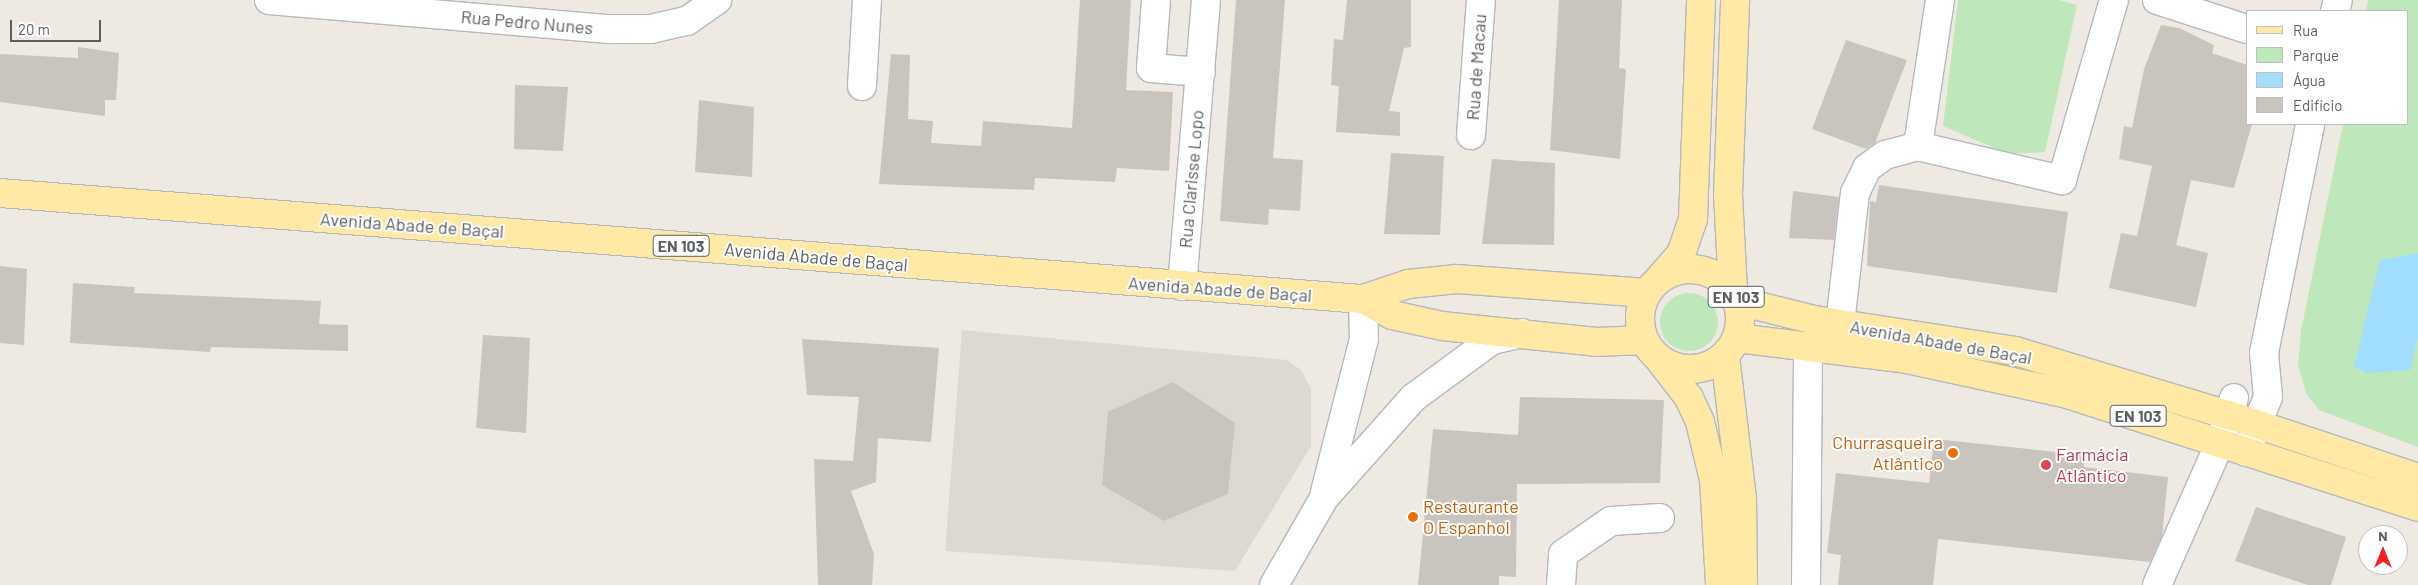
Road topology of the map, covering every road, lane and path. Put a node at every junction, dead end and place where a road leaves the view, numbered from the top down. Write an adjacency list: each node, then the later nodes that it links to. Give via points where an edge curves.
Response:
1 (269, 0): 2 (street, Rua Pedro Nunes, via 651,29 687,21)
2 (717, 0)
3 (867, 0): 14 (street)
4 (1156, 0): 13 (street, via 1152,68)
5 (1206, 0): 13 (street, Rua Clarisse Lopo)
6 (1481, 0): 16 (street, Rua de Macau)
7 (1701, 0): 20 (main road, via 1692,219 1681,254)
8 (1735, 0): 21 (main road, via 1728,194)
9 (1940, 0): 17 (street)
10 (2114, 0): 17 (street, via 2062,180)
11 (2157, 0): 12 (street)
12 (2246, 30)
13 (1201, 72): 19 (street, Rua Clarisse Lopo)
14 (862, 86)
15 (2310, 125): 28 (street)
16 (1471, 135)
17 (1918, 146): 23 (street, via 1885,154 1867,168 1855,193)
18 (0, 193): 19 (main road, Avenida Abade de Baçal / EN 103)
19 (1182, 286): 22 (main road, Avenida Abade de Baçal / EN 103)
20 (1653, 286): 21 (main road, Avenida Abade de Baçal / EN 103, via 1672,272 1699,269 1724,280); 22 (main road, Avenida Abade de Baçal / EN 103, via 1457,279 1408,284); 27 (main road, via 1640,316)
21 (1735, 296): 23 (main road, Avenida Abade de Baçal / EN 103); 26 (main road, EN 103)
22 (1362, 299): 24 (main road, Avenida Abade de Baçal / EN 103, via 1392,315 1420,323); 34 (street, via 1364,339)
23 (1840, 324): 29 (main road, Avenida Abade de Baçal / EN 103, via 2015,352 2187,403)
24 (1523, 333): 27 (main road, Avenida Abade de Baçal / EN 103); 34 (street, via 1492,340 1430,381)
25 (1808, 346): 26 (main road, Avenida Abade de Baçal / EN 103); 31 (main road, Avenida Abade de Baçal / EN 103, via 1997,377); 41 (street)
26 (1731, 347): 27 (main road, Avenida Abade de Baçal / EN 103, via 1692,369); 40 (main road, via 1742,499)
27 (1652, 350): 39 (main road, via 1690,398 1700,422 1714,480)
28 (2264, 352): 29 (street); 30 (street, via 2268,396)
29 (2232, 406): 30 (main road, Avenida Abade de Baçal / EN 103); 31 (street)
30 (2258, 425): 32 (street); 33 (main road, Avenida Abade de Baçal / EN 103)
31 (2220, 443): 32 (main road, Avenida Abade de Baçal / EN 103); 42 (street)
32 (2246, 452): 35 (main road, Avenida Abade de Baçal / EN 103)
33 (2418, 478)
34 (1324, 498): 37 (street)
35 (2418, 507)
36 (1660, 518): 38 (street, via 1611,521 1563,554)
37 (1274, 585)
38 (1561, 585)
39 (1720, 585)
40 (1743, 585)
41 (1806, 585)
42 (2157, 585)

